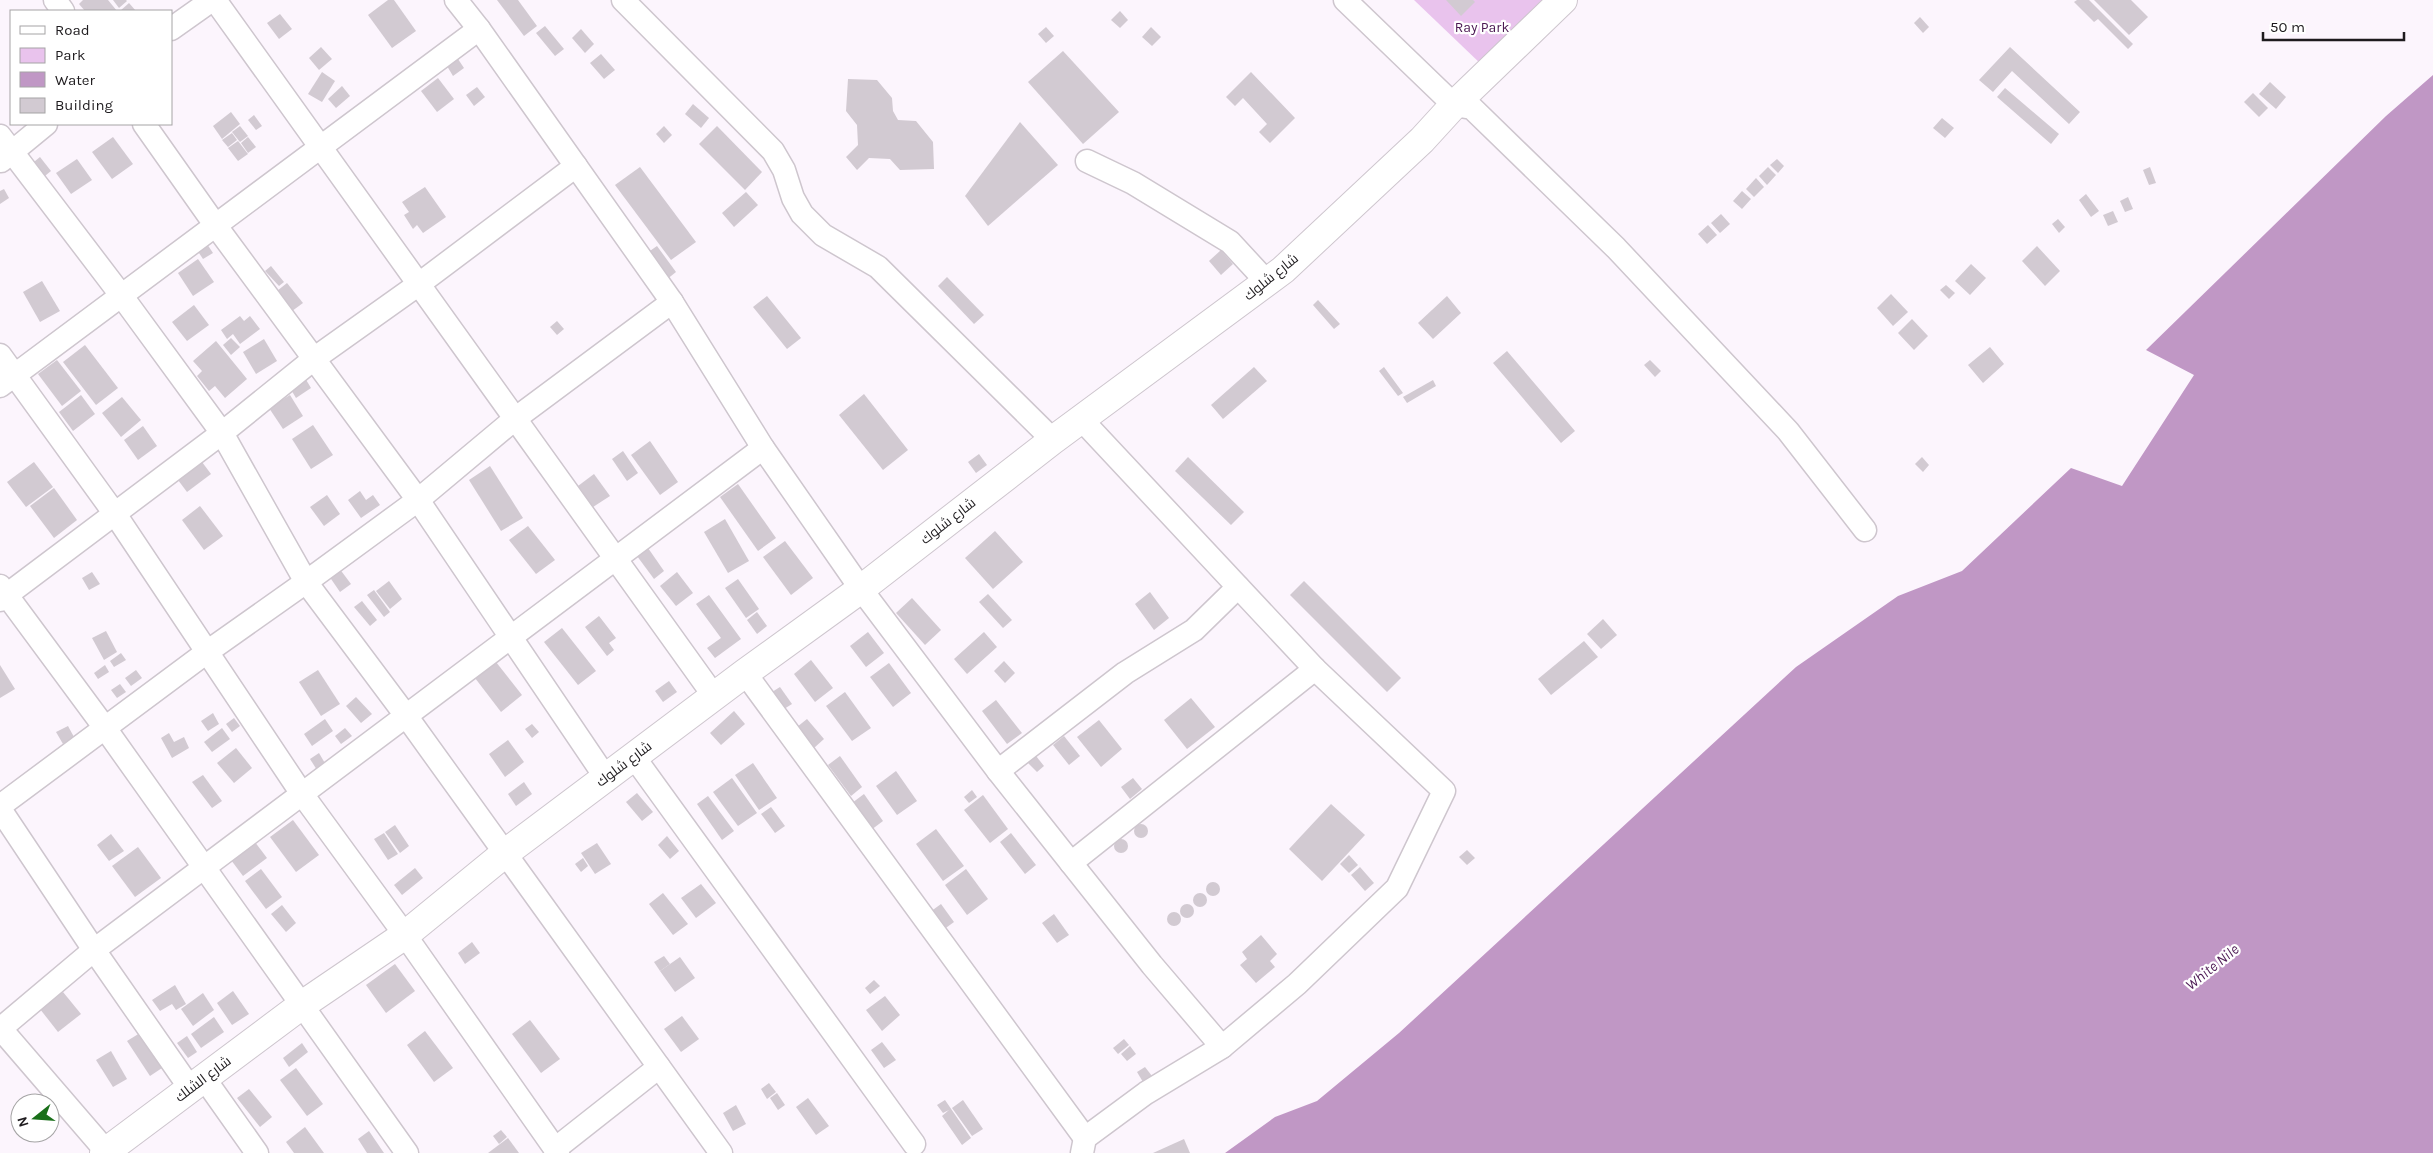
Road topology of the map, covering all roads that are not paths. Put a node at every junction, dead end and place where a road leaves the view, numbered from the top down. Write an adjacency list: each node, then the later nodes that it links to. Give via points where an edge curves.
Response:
1 (214, 0): 6 (street); 11 (street)
2 (456, 0): 7 (street)
3 (623, 0): 26 (street, via 773,151 802,214 823,235 878,267)
4 (1345, 0): 8 (street)
5 (1563, 0): 8 (street, شارع شلوك)
6 (172, 28)
7 (479, 29): 11 (street); 14 (street)
8 (1454, 105): 16 (street, شارع شلوك, via 1416,147); 30 (street, via 1472,108 1616,248 1788,431)
9 (44, 125): 12 (street)
10 (145, 125): 15 (street)
11 (321, 147): 15 (street); 17 (street)
12 (4, 150): 18 (street)
13 (1087, 161): 16 (street, via 1133,183 1230,242)
14 (576, 166): 17 (street); 19 (street)
15 (216, 226): 18 (street); 21 (street)
16 (1267, 282): 24 (street, شارع شلوك)
17 (420, 284): 21 (street); 23 (street)
18 (121, 295): 22 (street); 25 (street)
19 (672, 302): 23 (street); 27 (street)
20 (0, 355): 22 (street)
21 (315, 358): 25 (street); 28 (street)
22 (7, 381): 29 (street)
23 (516, 418): 28 (street); 31 (street)
24 (1081, 419): 26 (street, شارع شلوك); 33 (street)
25 (222, 433): 29 (street); 32 (street)
26 (1052, 440): 34 (street, شارع شلوك)
27 (763, 448): 31 (street); 34 (street)
28 (418, 500): 32 (street); 36 (street)
29 (115, 514): 35 (street); 37 (street)
30 (1865, 530)
31 (616, 557): 36 (street); 40 (street)
32 (306, 582): 37 (street); 41 (street)
33 (1238, 587): 38 (street); 44 (street, via 1194,630 1125,673)
34 (861, 589): 39 (street, شارع شلوك); 44 (street)
35 (2, 593): 42 (street)
36 (511, 639): 41 (street); 45 (street)
37 (206, 652): 42 (street); 46 (street)
38 (1315, 670): 49 (street); 55 (street, via 1444,791 1397,888 1297,984)
39 (745, 673): 40 (street, شارع شلوك); 59 (street)
40 (714, 696): 43 (street, شارع شلوك)
41 (407, 716): 46 (street); 48 (street)
42 (105, 728): 47 (street); 50 (street)
43 (634, 757): 45 (street, شارع شلوك); 58 (street)
44 (998, 771): 49 (street)
45 (606, 778): 48 (street, شارع شلوك)
46 (302, 794): 50 (street); 51 (street)
47 (0, 808): 52 (street)
48 (504, 854): 51 (street, شارع شلوك); 56 (street)
49 (1071, 863): 55 (street)
50 (203, 868): 52 (street); 53 (street)
51 (405, 935): 53 (street, شارع شلوك); 60 (street)
52 (94, 950): 54 (street); 57 (street)
53 (302, 1005): 57 (street, شارع الشلك); 63 (street)
54 (0, 1029): 61 (street)
55 (1222, 1047): 59 (street, via 1146,1093)
56 (659, 1067): 60 (street); 64 (street)
57 (197, 1083): 61 (street, شارع الشلك); 62 (street)
58 (914, 1144)
59 (1083, 1146)
60 (556, 1151)
61 (105, 1152)
62 (257, 1153)
63 (407, 1153)
64 (721, 1153)

